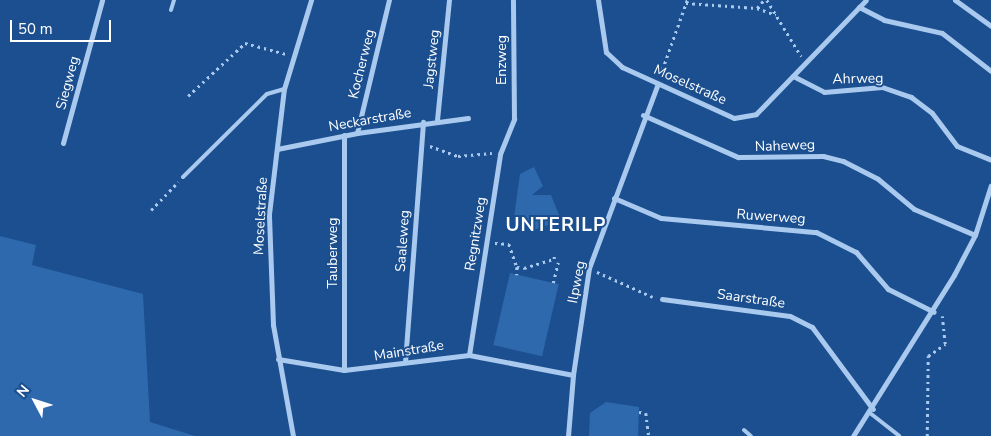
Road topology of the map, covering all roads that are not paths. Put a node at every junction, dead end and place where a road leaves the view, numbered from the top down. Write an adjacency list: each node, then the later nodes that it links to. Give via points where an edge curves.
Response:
1 (102, 0): 24 (street, Siegweg)
2 (174, 0): 11 (lane)
3 (311, 0): 16 (street, Moselstraße)
4 (389, 0): 22 (street, Kocherweg)
5 (449, 0): 20 (street, Jagstweg)
6 (513, 0): 19 (street, Enzweg)
7 (598, 0): 15 (street, Moselstraße, via 606,52 622,67)
8 (866, 0): 10 (street, Moselstraße)
9 (955, 0): 12 (street)
10 (859, 7): 13 (street, via 884,20 928,26); 14 (street, Moselstraße)
11 (171, 10)
12 (991, 26)
13 (991, 72)
14 (793, 76): 15 (street, Moselstraße, via 756,114 734,118); 26 (street, Ahrweg, via 824,92 882,88 910,97 932,113 957,146)
15 (658, 83): 17 (street, Ilpweg)
16 (284, 90): 25 (street, Moselstraße); 27 (lane, via 267,94)
17 (644, 115): 29 (street, Ilpweg); 30 (street, Naheweg, via 738,156 823,156 842,161 878,179 914,209)
18 (468, 118): 20 (street, Neckarstraße)
19 (514, 119): 33 (street, Regnitzweg, via 501,152)
20 (437, 120): 21 (street, Neckarstraße)
21 (423, 122): 22 (street, Neckarstraße); 35 (street, Saaleweg)
22 (357, 133): 23 (street, Neckarstraße)
23 (344, 135): 25 (street, Neckarstraße); 36 (street, Tauberweg)
24 (64, 143)
25 (277, 150): 34 (street, Moselstraße, via 269,214 270,273)
26 (991, 160)
27 (183, 177)
28 (991, 185): 30 (street)
29 (614, 198): 32 (street, Ruwerweg, via 661,218 816,232 856,252 888,289); 37 (street, Ilpweg, via 590,268)
30 (975, 235): 32 (street)
31 (662, 299): 38 (street, Saarstraße, via 790,316 812,327)
32 (934, 312): 38 (street)
33 (469, 355): 35 (street, Mainstraße); 37 (street, Mainstraße)
34 (278, 359): 36 (street, Mainstraße); 40 (street, Moselstraße)
35 (406, 362): 36 (street, Mainstraße)
36 (344, 370)
37 (572, 375): 41 (street, Ilpweg)
38 (871, 411): 43 (street); 44 (lane)
39 (744, 430): 42 (lane)
40 (293, 436)
41 (568, 436)
42 (751, 436)
43 (853, 436)
44 (899, 436)

